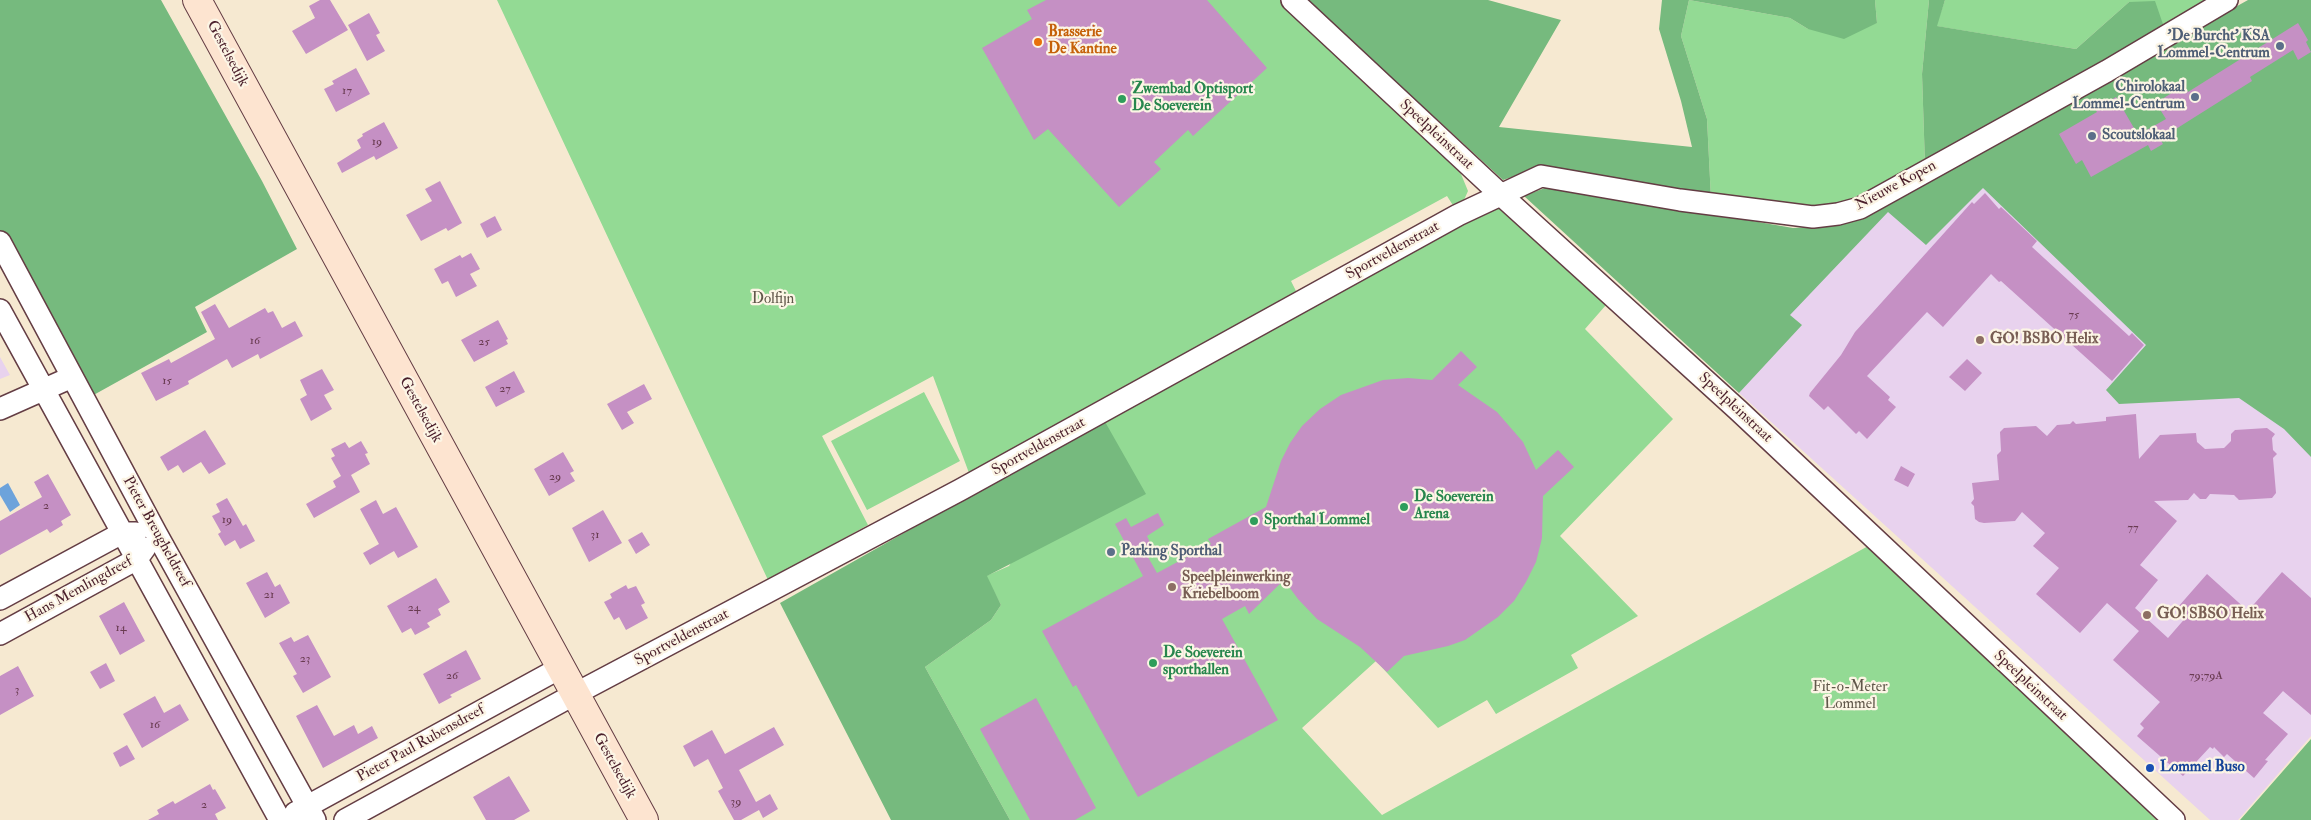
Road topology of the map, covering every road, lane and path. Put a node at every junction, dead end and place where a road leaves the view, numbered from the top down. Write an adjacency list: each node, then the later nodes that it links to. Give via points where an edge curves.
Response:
1 (197, 0): 15 (main road, Gestelsedijk)
2 (2227, 0): 4 (street, Nieuwe Kopen, via 2107,71 1860,208 1838,214 1813,217 1743,209 1541,176)
3 (1298, 2): 4 (street, Speelpleinstraat)
4 (1500, 194): 16 (street, Sportveldenstraat, via 960,490); 21 (street, Speelpleinstraat, via 1738,410)
5 (0, 242): 7 (street, Pieter Breugheldreef)
6 (0, 310): 8 (street, Pieter Breugheldreef)
7 (72, 377): 8 (street); 11 (street, Pieter Breugheldreef)
8 (43, 389): 9 (street); 10 (street, Pieter Breugheldreef)
9 (0, 409)
10 (122, 533): 11 (street, Hans Memlingdreef); 12 (street, Pieter Breugheldreef); 13 (street, Hans Memlingdreef)
11 (156, 533): 12 (street, Hans Memlingdreef); 17 (street, Pieter Breugheldreef)
12 (137, 559): 14 (street, Hans Memlingdreef); 18 (street, Pieter Breugheldreef)
13 (0, 599)
14 (0, 634)
15 (560, 668): 16 (main road, Gestelsedijk); 17 (street, Pieter Paul Rubensdreef)
16 (575, 694): 19 (street, Pieter Paul Rubensdreef); 20 (main road, Gestelsedijk)
17 (311, 813): 18 (street, Pieter Paul Rubensdreef)
18 (282, 820)
19 (344, 820)
20 (644, 820)
21 (2174, 820)

